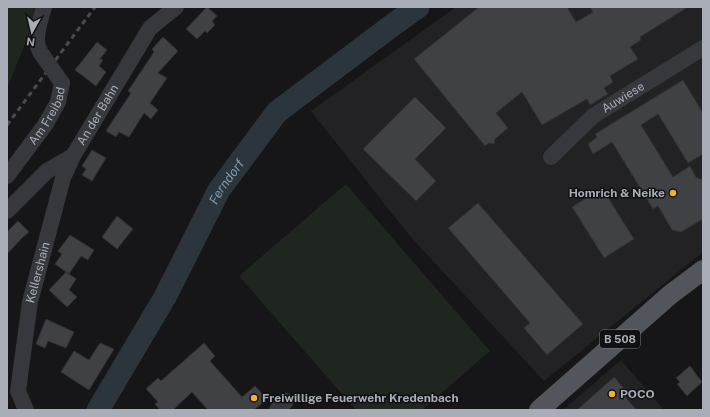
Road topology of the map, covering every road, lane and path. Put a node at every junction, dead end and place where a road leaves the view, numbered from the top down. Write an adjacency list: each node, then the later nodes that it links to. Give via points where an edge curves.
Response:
1 (44, 7): 6 (street, Am Freibad, bridge, via 36,40 40,52 62,83 58,102)
2 (176, 7): 4 (street, An der Bahn, via 150,28)
3 (703, 48): 5 (street, Auwiese, via 593,116)
4 (73, 156): 7 (street, An der Bahn, via 47,171); 9 (street, Kellershain, via 63,178 30,302)
5 (551, 157)
6 (7, 176)
7 (8, 208)
8 (703, 270): 11 (main road, B 508, via 671,294)
9 (13, 393): 10 (street, Kellershain)
10 (26, 410)
11 (539, 410)

